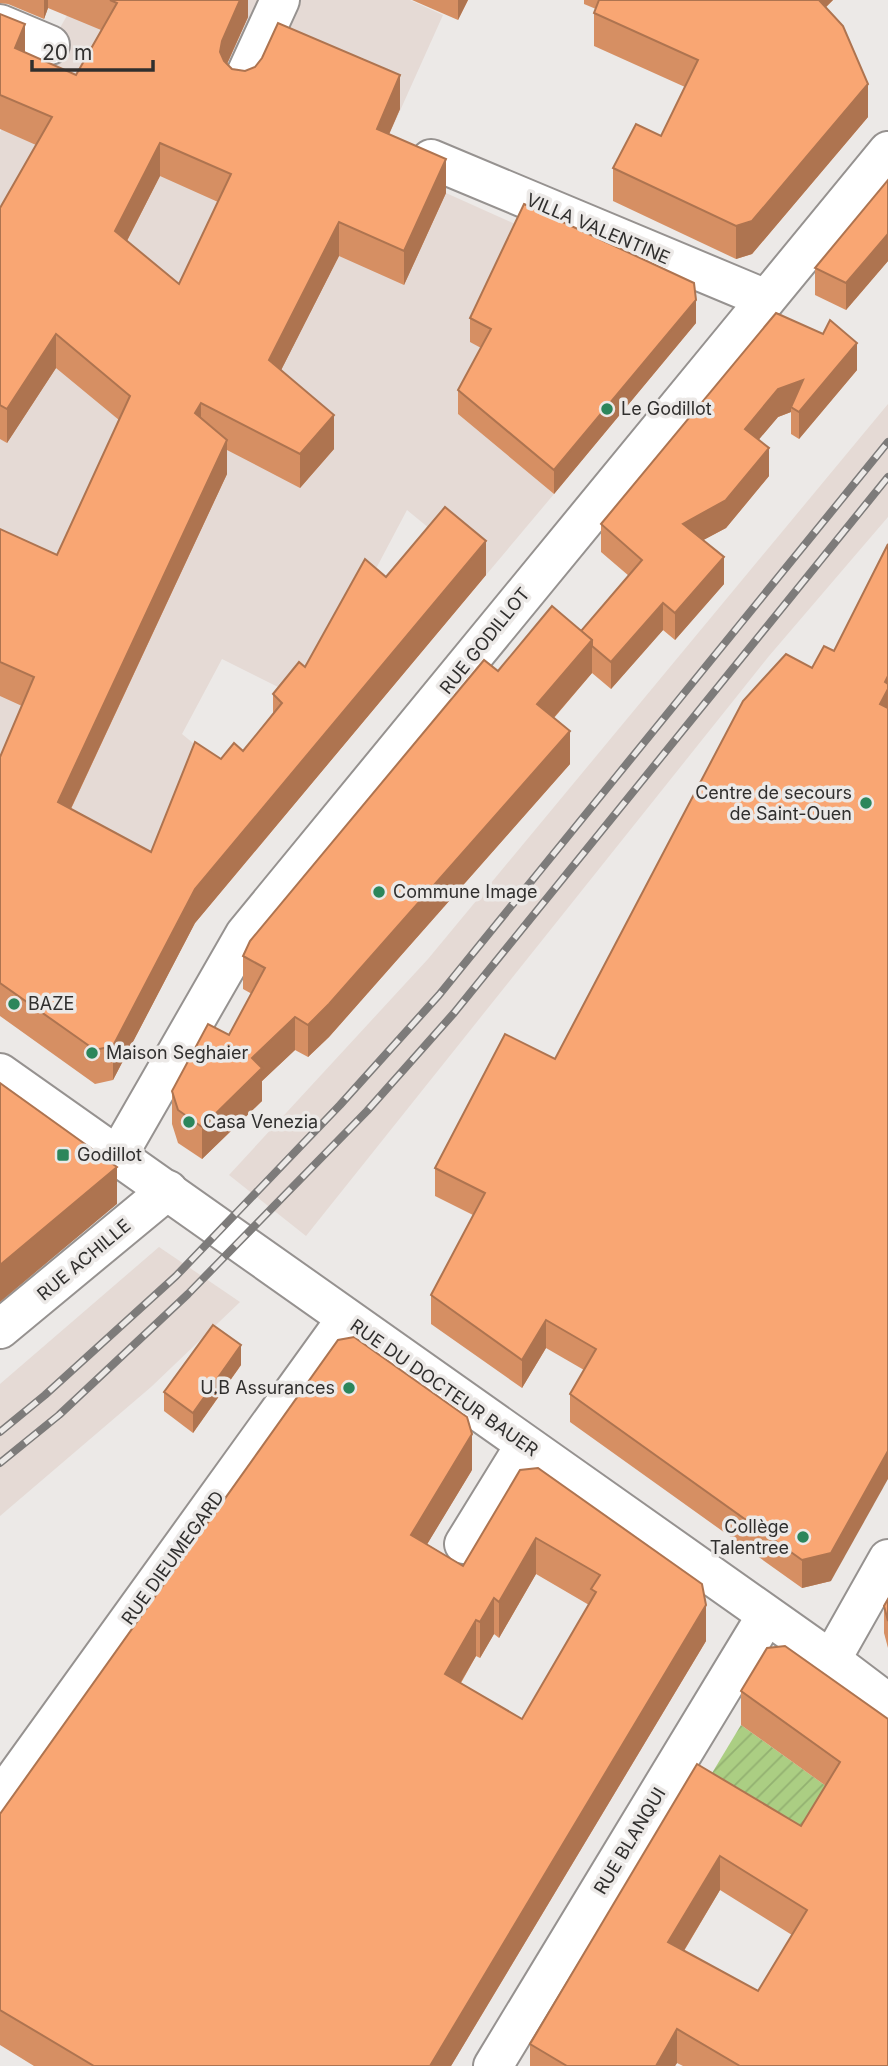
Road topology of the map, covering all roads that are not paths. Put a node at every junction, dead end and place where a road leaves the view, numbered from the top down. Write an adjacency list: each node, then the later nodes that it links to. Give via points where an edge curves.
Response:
1 (280, 0): 4 (street)
2 (0, 24): 3 (street)
3 (50, 45)
4 (242, 83)
5 (888, 150): 7 (street, RUE GODILLOT)
6 (430, 159): 7 (street, VILLA VALENTINE)
7 (766, 299): 9 (street, RUE GODILLOT, via 245,933)
8 (0, 1073): 9 (street, RUE DU DOCTEUR BAUER)
9 (118, 1155): 10 (street, RUE DU DOCTEUR BAUER)
10 (168, 1190): 11 (street, RUE DU DOCTEUR BAUER); 12 (street, RUE ACHILLE)
11 (346, 1319): 13 (street, RUE DU DOCTEUR BAUER); 19 (street, RUE DIEUMEGARD)
12 (0, 1329)
13 (525, 1445): 14 (street); 16 (street, RUE DU DOCTEUR BAUER)
14 (464, 1544)
15 (888, 1559): 17 (street)
16 (766, 1616): 17 (street, RUE DU DOCTEUR BAUER); 20 (street, RUE BLANQUI)
17 (831, 1660): 18 (street, RUE DU DOCTEUR BAUER)
18 (888, 1703)
19 (0, 1799)
20 (493, 2066)

